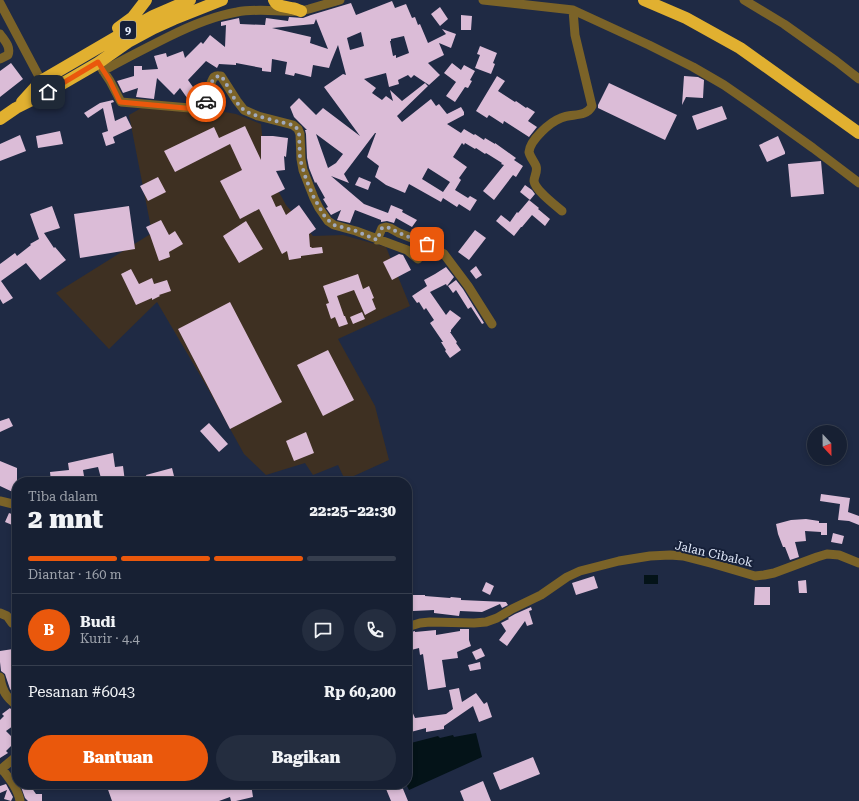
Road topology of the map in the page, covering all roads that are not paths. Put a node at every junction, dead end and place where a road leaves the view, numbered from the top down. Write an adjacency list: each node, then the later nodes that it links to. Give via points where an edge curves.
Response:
1 (146, 0): 14 (highway, via 133,17 96,43)
2 (190, 0): 10 (highway)
3 (222, 0): 10 (highway)
4 (274, 0): 12 (highway, via 279,6)
5 (340, 0): 12 (street)
6 (483, 0): 11 (street)
7 (644, 0): 22 (highway, via 686,18 740,48)
8 (744, 0): 17 (street, via 784,24)
9 (0, 3): 18 (street)
10 (172, 9): 14 (highway, 9, via 137,25); 16 (highway, 9, via 128,42)
11 (573, 10): 23 (street, via 654,47 724,85); 24 (street, via 575,35 592,106 586,113 565,116 554,121 536,138 529,152 537,172 534,183)
12 (301, 11): 16 (street, via 241,11 203,21)
13 (0, 34): 15 (street, via 9,49 8,55)
14 (87, 54): 18 (highway, 9)
15 (0, 59)
16 (101, 67): 19 (highway, 9); 25 (street, via 120,102 196,109 201,109 207,100 213,79 221,76 244,110 298,129 303,170 314,198 328,220 334,225)
17 (859, 79)
18 (41, 82): 19 (street); 20 (highway, 9)
19 (48, 92): 20 (highway, 9)
20 (16, 108): 21 (highway, 9)
21 (0, 119)
22 (859, 133)
23 (859, 183)
24 (562, 211)
25 (377, 240): 26 (street, via 407,250); 27 (street, via 382,228 388,227 444,254)
26 (418, 259)
27 (492, 324)
28 (0, 501): 29 (street)
29 (12, 504)
30 (859, 563): 33 (street, Jalan Cibalok, via 839,555 827,554 774,573 755,576 683,556 650,556 580,571 541,595 486,622 430,622)
31 (0, 613): 32 (street, via 7,616)
32 (12, 623)
33 (412, 625)
34 (0, 677): 35 (street, via 5,694)
35 (12, 701)
36 (12, 760): 37 (street)
37 (1, 769): 38 (street)
38 (12, 783)
39 (16, 789): 40 (street)
40 (20, 801)

